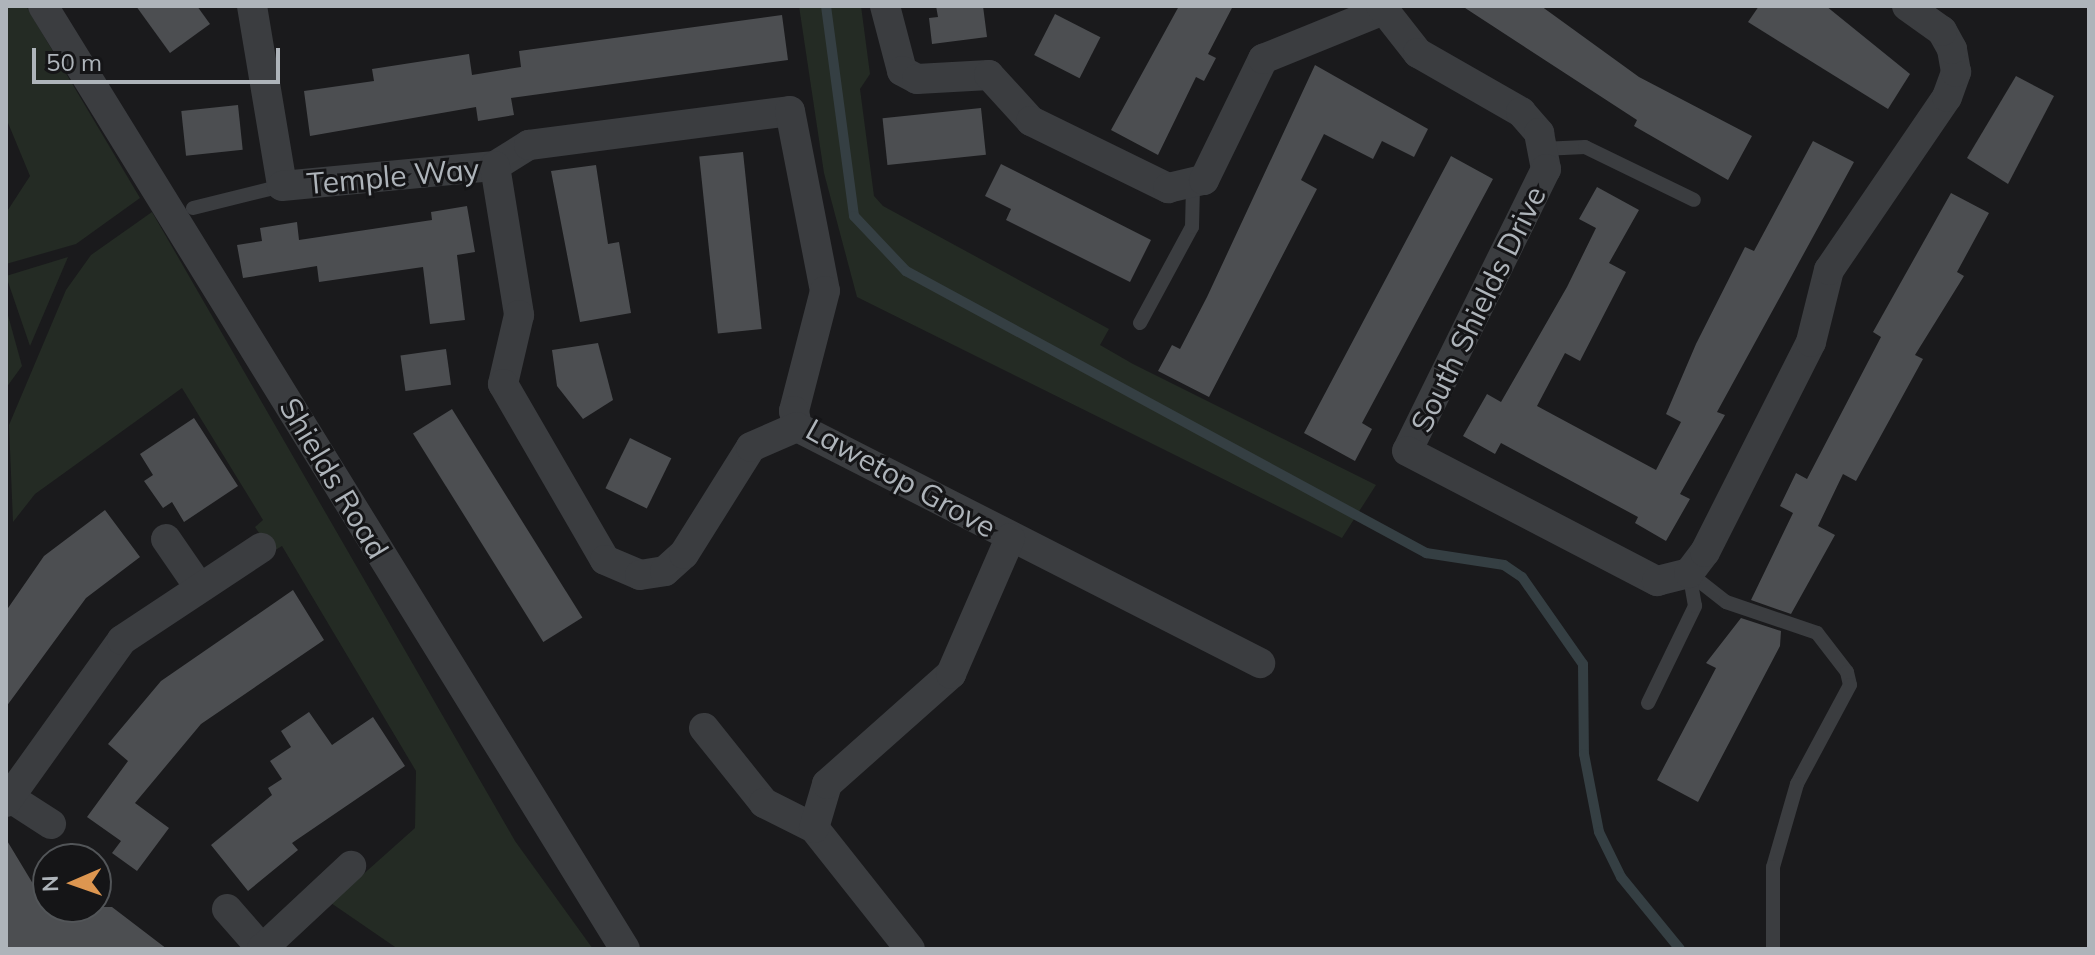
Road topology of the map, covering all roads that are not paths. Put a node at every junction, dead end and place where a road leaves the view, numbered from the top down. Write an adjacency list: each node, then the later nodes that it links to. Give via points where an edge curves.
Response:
1 (43, 6): 28 (street, Shields Road)
2 (252, 6): 8 (street, Temple Way)
3 (885, 6): 9 (street, via 902,71 917,79 989,75 1031,121 1133,176)
4 (1907, 6): 17 (street, via 1942,31 1952,49 1956,72 1947,97 1829,270 1811,342)
5 (1381, 8): 6 (street, South Shields Drive, via 1418,53 1521,112); 9 (street, via 1263,59 1204,180)
6 (1542, 149): 10 (lane, via 1585,147); 17 (street, South Shields Drive, via 1546,169 1536,202 1407,451 1657,581)
7 (495, 166): 8 (street, Temple Way); 13 (street, Lawetop Grove, via 529,145 790,111 825,291 794,411); 13 (street, via 519,315 503,384 605,560 640,575 665,571 684,554 751,447)
8 (282, 186): 11 (lane)
9 (1193, 187): 12 (lane, via 1192,227)
10 (1694, 200)
11 (193, 208)
12 (1140, 323)
13 (797, 427): 14 (street, Lawetop Grove)
14 (1010, 538): 19 (street, Lawetop Grove); 24 (street, via 951,674 827,784)
15 (166, 539): 18 (street)
16 (261, 548): 18 (street)
17 (1689, 573): 20 (lane, via 1695,606); 30 (lane, via 1726,602 1817,633 1847,672 1850,685 1797,784 1773,867)
18 (199, 587): 22 (street, via 122,640)
19 (1260, 663)
20 (1648, 703)
21 (704, 728): 24 (street, via 764,803)
22 (8, 800): 23 (street)
23 (51, 824)
24 (814, 828): 29 (street)
25 (351, 866): 27 (street)
26 (227, 909): 27 (street)
27 (262, 949)
28 (625, 949)
29 (910, 949)
30 (1773, 949)

